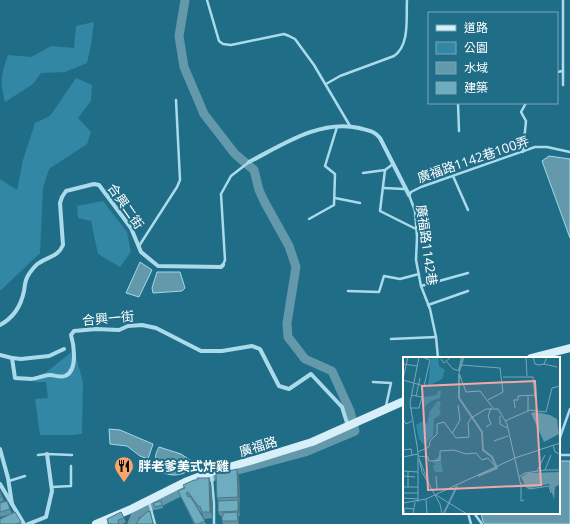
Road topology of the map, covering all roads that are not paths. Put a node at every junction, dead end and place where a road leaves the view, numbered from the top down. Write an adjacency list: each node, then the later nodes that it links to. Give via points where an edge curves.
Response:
1 (207, 0): 6 (lane, via 219,41 223,44 231,45 284,34 295,40)
2 (408, 0): 6 (lane, via 405,41 400,52)
3 (563, 0): 4 (lane)
4 (563, 71): 5 (lane); 7 (lane)
5 (558, 72)
6 (326, 84): 12 (lane)
7 (563, 85)
8 (176, 100): 29 (lane, via 180,180)
9 (458, 104): 13 (lane)
10 (525, 104): 14 (lane, via 521,112 526,121)
11 (338, 126): 12 (street, 廣福路1142巷); 16 (street, 廣福路1142巷, via 314,131 294,139); 24 (lane, via 325,166 335,174)
12 (350, 126): 17 (street, 廣福路1142巷, via 374,132 380,138)
13 (459, 131)
14 (523, 152): 15 (lane, 廣福路1142巷100弄, via 536,147 547,147); 20 (lane, 廣福路1142巷100弄)
15 (570, 152)
16 (249, 162): 30 (lane, via 231,176 221,194)
17 (393, 164): 18 (lane); 22 (street, 廣福路1142巷)
18 (385, 170): 19 (lane); 21 (lane)
19 (363, 173)
20 (453, 176): 23 (lane, 廣福路1142巷100弄, via 421,187); 26 (lane)
21 (383, 188): 22 (lane); 28 (lane, via 380,211)
22 (406, 189): 23 (street, 廣福路1142巷)
23 (409, 196): 28 (lane, 廣福路1142巷, via 415,211)
24 (334, 198): 25 (lane); 27 (lane, via 334,205)
25 (360, 203)
26 (468, 210)
27 (309, 219)
28 (416, 229): 32 (lane, 廣福路1142巷, via 416,260)
29 (139, 247): 30 (street, 合興二街, via 141,252 158,266); 37 (street, 合興二街, via 131,228 99,185 66,191 60,203 63,245 61,252 33,268 26,278 18,308)
30 (223, 265)
31 (468, 273): 33 (lane)
32 (419, 274): 33 (lane, 廣福路1142巷); 34 (lane, via 400,280 384,276 379,292)
33 (421, 286): 36 (lane, 廣福路1142巷)
34 (348, 291)
35 (468, 291): 36 (lane)
36 (428, 305): 38 (lane, 廣福路1142巷)
37 (0, 325)
38 (436, 337): 39 (lane); 43 (lane, 廣福路1142巷)
39 (391, 339)
40 (570, 348): 44 (street)
41 (64, 350): 45 (street, via 49,356)
42 (0, 356): 45 (street)
43 (438, 357)
44 (535, 357)
45 (12, 358): 50 (street, 合興一街, via 15,378 65,376 73,366 74,347 71,335 74,331 119,330 142,325 156,328 201,351 222,351 252,346 260,349 280,386 289,389 310,374 342,408)
46 (373, 382): 48 (lane, via 390,383)
47 (403, 401): 48 (street, 廣福路)
48 (386, 408): 50 (street, 廣福路)
49 (570, 409): 51 (lane)
50 (348, 426): 57 (street, 廣福路, via 312,442)
51 (560, 437)
52 (0, 449): 59 (street)
53 (48, 454): 54 (lane); 55 (lane); 61 (street)
54 (38, 455)
55 (72, 456)
56 (71, 466): 61 (lane, via 71,486)
57 (211, 475): 62 (street, 廣福路, via 185,482); 70 (lane)
58 (24, 476): 59 (lane)
59 (8, 481): 63 (street)
60 (0, 484): 63 (street)
61 (51, 487): 67 (street, via 46,517)
62 (148, 500): 68 (street, 廣福路); 69 (lane)
63 (12, 504): 66 (street)
64 (468, 514): 71 (lane)
65 (475, 514): 72 (lane)
66 (24, 524)
67 (28, 524)
68 (96, 524)
69 (155, 524)
70 (214, 524)
71 (471, 524)
72 (482, 524)

